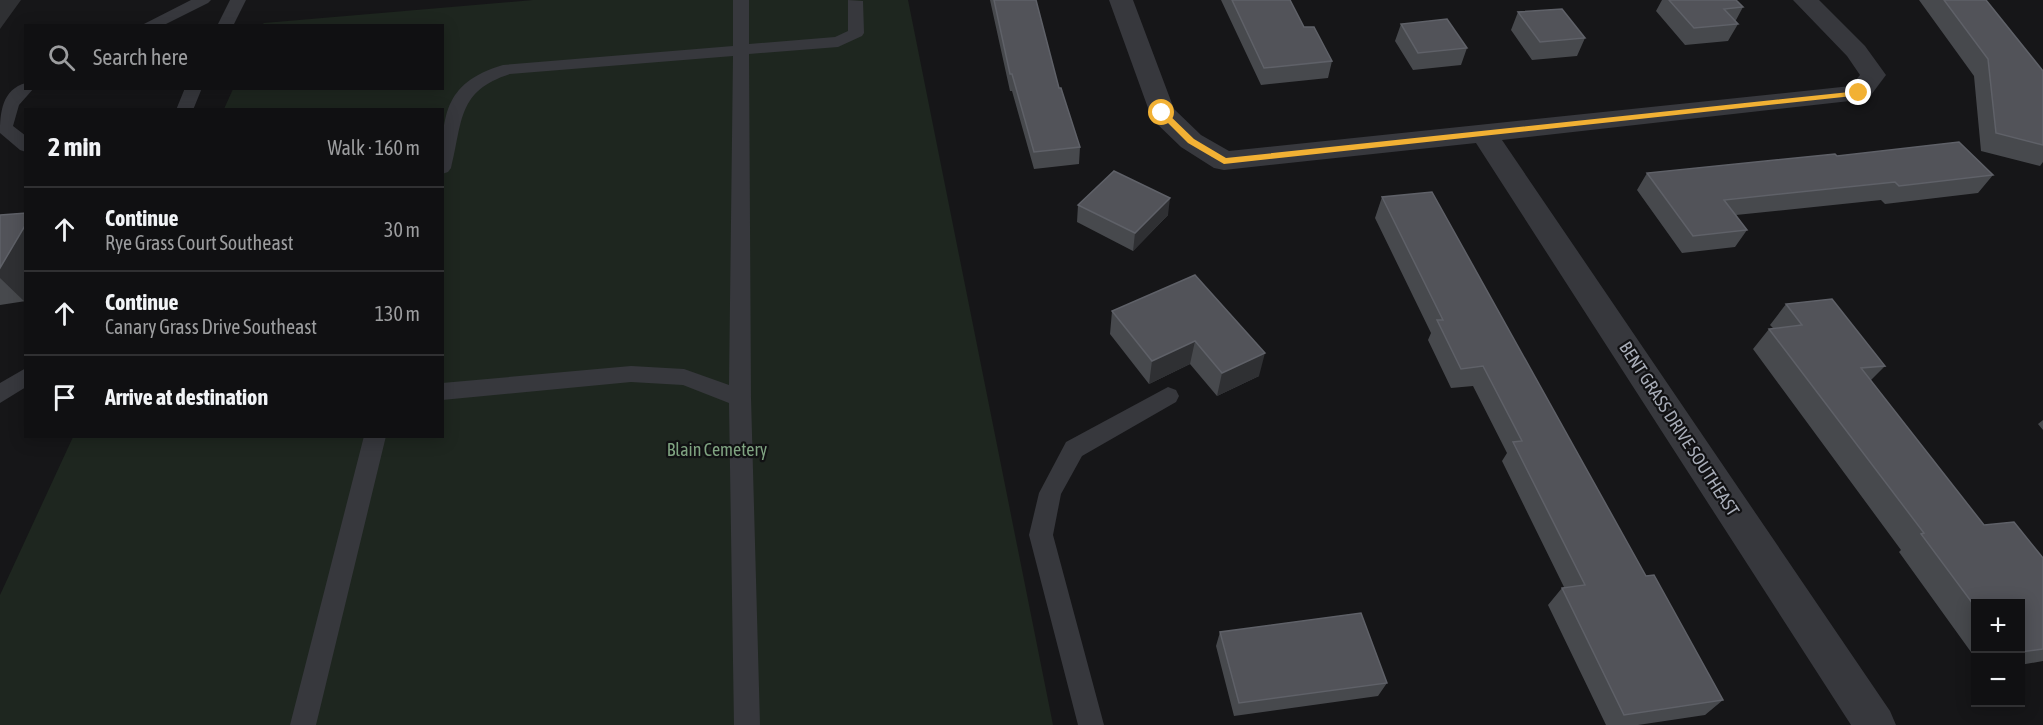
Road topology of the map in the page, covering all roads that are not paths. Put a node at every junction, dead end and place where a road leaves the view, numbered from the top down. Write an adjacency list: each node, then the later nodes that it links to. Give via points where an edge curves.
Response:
1 (203, 0): 7 (lane)
2 (238, 0): 8 (lane)
3 (741, 0): 9 (lane)
4 (1121, 0): 13 (street, via 1162,113 1191,141 1224,161)
5 (1805, 0): 13 (street, via 1856,51 1874,75 1859,93)
6 (855, 1): 9 (lane, via 856,33 838,42)
7 (152, 24)
8 (226, 24)
9 (740, 52): 15 (lane, via 509,69 489,75 460,99); 20 (lane)
10 (24, 90): 14 (lane, via 11,103 4,127)
11 (193, 90): 12 (lane)
12 (185, 108)
13 (1483, 132): 25 (street, BENT GRASS DRIVE SOUTHEAST)
14 (24, 144)
15 (444, 160)
16 (24, 376): 18 (lane)
17 (444, 392): 20 (lane, via 631,374 684,377)
18 (0, 394)
19 (1168, 396): 24 (lane, via 1074,449 1050,493 1041,535)
20 (740, 398): 23 (lane)
21 (375, 438): 22 (lane)
22 (303, 725)
23 (747, 725)
24 (1090, 725)
25 (1875, 725)

